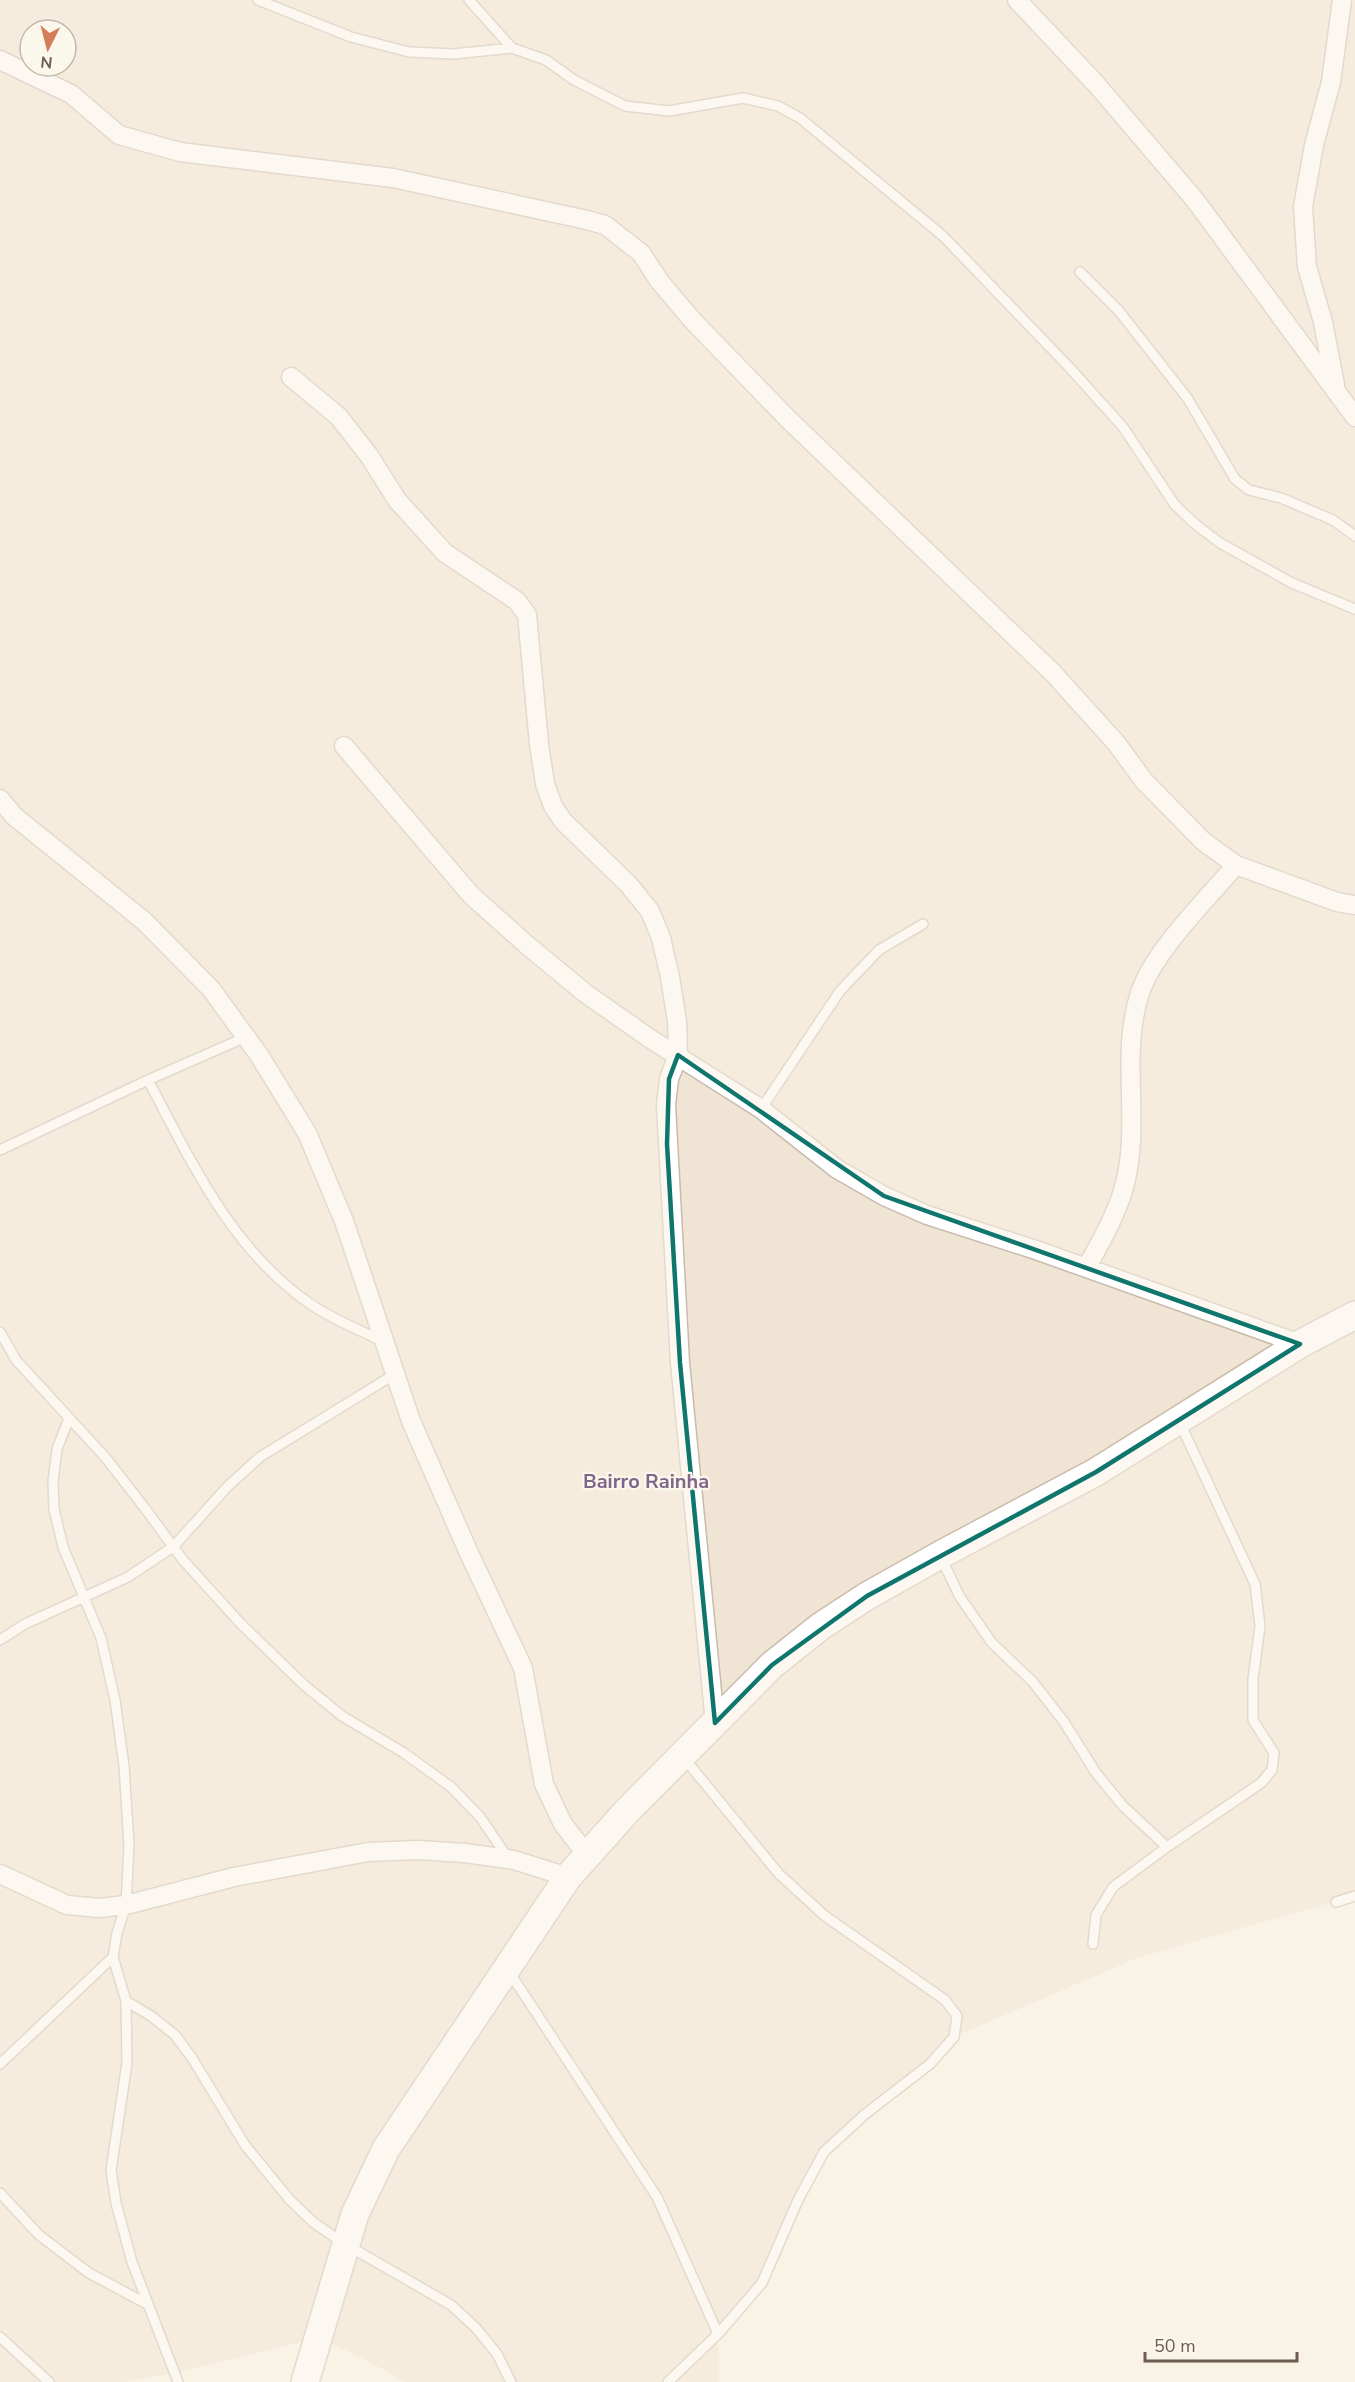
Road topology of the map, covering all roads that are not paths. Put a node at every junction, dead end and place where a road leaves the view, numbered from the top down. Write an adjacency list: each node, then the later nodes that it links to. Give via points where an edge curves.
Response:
1 (258, 0): 5 (lane, via 351,37 409,52 453,54)
2 (469, 0): 5 (lane)
3 (1017, 0): 9 (street, via 1096,84 1195,200)
4 (1342, 0): 9 (street, via 1331,82 1314,144 1303,207 1307,267)
5 (512, 48): 12 (lane, via 546,60 574,80 625,106 669,111 743,98 778,106 800,118 943,236 1123,427 1174,505 1195,524 1220,543 1292,583)
6 (0, 60): 15 (street, via 71,94 119,135 170,150 393,178 587,219 619,234 641,253 694,322 788,419 1053,673 1172,811)
7 (1080, 272): 11 (lane, via 1119,311 1188,399 1235,478 1250,490 1281,498 1333,520)
8 (291, 377): 19 (street, via 339,417 397,500 445,554 517,601 527,615 545,784 563,821 628,884 650,912 670,978)
9 (1336, 390): 10 (street)
10 (1355, 417)
11 (1355, 536)
12 (1355, 609)
13 (344, 746): 19 (street, via 471,895 585,993)
14 (0, 799): 18 (street, via 14,816 144,921 211,989)
15 (1236, 865): 16 (street); 23 (street, via 1160,955 1140,990 1132,1019 1127,1179)
16 (1355, 905)
17 (922, 924): 21 (lane, via 879,950 840,991)
18 (246, 1037): 20 (lane); 26 (street, via 307,1133 344,1221)
19 (678, 1055): 21 (street); 35 (street, via 669,1079 666,1105 668,1155 680,1363)
20 (148, 1080): 22 (lane); 26 (lane, via 218,1208 264,1266 310,1304)
21 (761, 1109): 23 (street, via 837,1169 884,1196 927,1215)
22 (0, 1150)
23 (1087, 1267): 27 (street)
24 (1355, 1315): 27 (street)
25 (0, 1332): 29 (lane, via 15,1360)
26 (384, 1342): 28 (street)
27 (1300, 1344): 30 (street)
28 (395, 1374): 31 (lane, via 260,1457); 38 (street, via 415,1432 523,1668 544,1784 563,1824)
29 (69, 1418): 31 (lane, via 138,1498); 33 (lane, via 57,1449 54,1509 63,1547)
30 (1178, 1420): 32 (street, via 1096,1472); 37 (lane, via 1255,1584 1260,1626 1253,1679 1253,1720 1274,1753 1272,1770 1261,1784)
31 (173, 1547): 33 (lane, via 128,1577); 39 (lane, via 241,1624 304,1685 342,1716 451,1787 480,1817)
32 (940, 1555): 35 (street, via 821,1626 772,1665); 37 (lane, via 960,1597 992,1643 1034,1683 1123,1806)
33 (84, 1597): 34 (lane); 44 (lane, via 101,1638 124,1766 129,1845)
34 (0, 1640)
35 (715, 1723): 36 (street)
36 (683, 1756): 38 (street); 53 (lane, via 779,1874 825,1916 945,2000 957,2016 954,2037 930,2064 824,2152 762,2283)
37 (1167, 1847): 45 (lane, via 1113,1887 1096,1915)
38 (587, 1855): 41 (street)
39 (509, 1860): 41 (street); 44 (street, via 465,1852 368,1852 234,1876)
40 (0, 1874): 44 (street, via 66,1905)
41 (568, 1877): 47 (street)
42 (1355, 1896): 43 (lane)
43 (1336, 1902)
44 (126, 1905): 46 (lane)
45 (1093, 1944)
46 (113, 1958): 48 (lane); 49 (lane)
47 (506, 1968): 51 (street, via 386,2149); 53 (lane, via 657,2198)
48 (126, 2001): 51 (lane, via 175,2035 273,2183 314,2223); 52 (lane, via 127,2063 111,2170 116,2204)
49 (0, 2064)
50 (0, 2193): 52 (lane, via 39,2235 89,2273)
51 (345, 2244): 57 (street); 58 (lane, via 451,2305 497,2354)
52 (147, 2304): 56 (lane)
53 (718, 2334): 59 (lane)
54 (0, 2337): 55 (lane)
55 (49, 2382)
56 (178, 2382)
57 (305, 2382)
58 (511, 2382)
59 (668, 2382)

